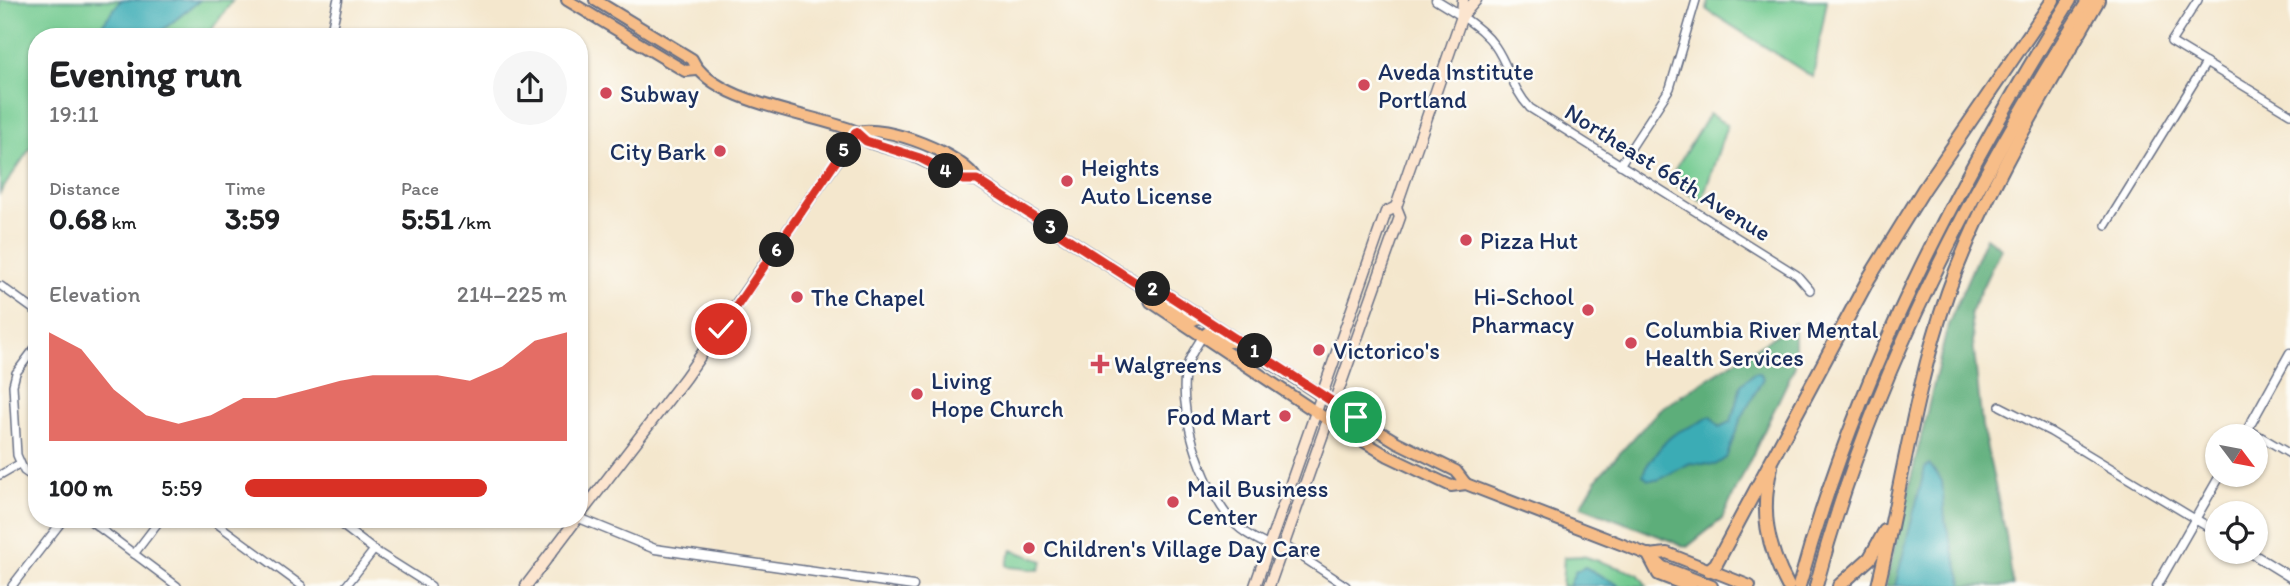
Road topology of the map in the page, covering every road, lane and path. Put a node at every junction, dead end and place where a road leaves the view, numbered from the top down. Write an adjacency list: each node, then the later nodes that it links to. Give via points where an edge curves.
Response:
1 (338, 0): 14 (street)
2 (567, 0): 16 (main road, via 685,71)
3 (595, 0): 16 (main road, via 692,60)
4 (1436, 0): 13 (street)
5 (1463, 0): 13 (main road)
6 (1476, 0): 13 (main road)
7 (1696, 0): 19 (street, via 1670,88)
8 (2053, 0): 39 (highway, via 1887,249)
9 (2070, 0): 65 (highway, via 1970,167 1905,296 1852,423)
10 (2088, 0): 66 (highway, via 1987,170 1927,290 1862,446)
11 (2098, 0): 47 (highway, via 2002,169 1956,270 1935,336)
12 (2198, 0): 15 (street, via 2171,42)
13 (1462, 16): 19 (street, Northeast 66th Avenue, via 1497,48 1514,89 1530,108); 20 (main road)
14 (332, 28)
15 (2206, 63): 17 (street); 21 (street)
16 (697, 70): 18 (main road, via 766,106)
17 (2290, 114)
18 (856, 132): 23 (main road, via 870,128 916,142 971,168 977,180); 46 (main road, via 685,378)
19 (1620, 165): 24 (street, Northeast 66th Avenue, via 1797,275)
20 (1396, 207): 32 (main road, via 1386,212); 33 (main road, via 1400,217)
21 (2106, 225)
22 (1, 286): 26 (street)
23 (1144, 288): 25 (main road); 27 (main road, via 1159,289)
24 (1810, 290)
25 (1151, 302): 27 (main road, via 1164,301 1194,320); 28 (main road)
26 (28, 306)
27 (1201, 316): 29 (main road)
28 (1203, 335): 29 (main road, via 1209,331 1227,342); 35 (main road); 58 (street, via 1185,378 1197,455 1231,520)
29 (1241, 342): 32 (main road)
30 (2290, 353): 37 (street)
31 (28, 357): 41 (street, via 13,385)
32 (1322, 394): 33 (main road); 35 (main road)
33 (1334, 404): 36 (main road); 44 (main road, via 1456,471)
34 (2000, 406): 48 (street)
35 (1317, 411): 36 (main road); 58 (main road)
36 (1328, 420): 44 (main road, via 1451,486); 57 (main road)
37 (2251, 424)
38 (2268, 444): 40 (street)
39 (1777, 450): 63 (highway); 80 (highway, via 1766,489 1765,521)
40 (2290, 454)
41 (19, 464): 42 (street); 43 (street)
42 (28, 472)
43 (0, 475)
44 (1466, 484): 61 (main road)
45 (2213, 487): 48 (street)
46 (588, 505)
47 (1891, 518): 81 (highway, via 1870,558); 82 (highway)
48 (2195, 519): 50 (street); 83 (street)
49 (588, 522): 73 (street, via 655,549)
50 (2205, 525)
51 (57, 528): 67 (street)
52 (100, 528): 60 (street)
53 (154, 528): 60 (street)
54 (223, 528): 69 (street)
55 (345, 528): 59 (street)
56 (570, 528): 72 (main road)
57 (1284, 545): 75 (main road); 76 (street)
58 (1269, 546): 74 (main road)
59 (374, 550): 70 (street); 71 (street)
60 (134, 554): 68 (street)
61 (1649, 555): 63 (main road, via 1667,553); 77 (highway, via 1659,574); 78 (main road, via 1663,567)
62 (2268, 563): 64 (street)
63 (1709, 570): 79 (main road)
64 (2290, 577)
65 (1800, 581)
66 (1816, 583)
67 (12, 586)
68 (177, 586)
69 (302, 586)
70 (346, 586)
71 (431, 586)
72 (526, 586)
73 (913, 586)
74 (1255, 586)
75 (1269, 586)
76 (1346, 586)
77 (1690, 586)
78 (1712, 586)
79 (1750, 586)
80 (1788, 586)
81 (1839, 586)
82 (1878, 586)
83 (2157, 586)

